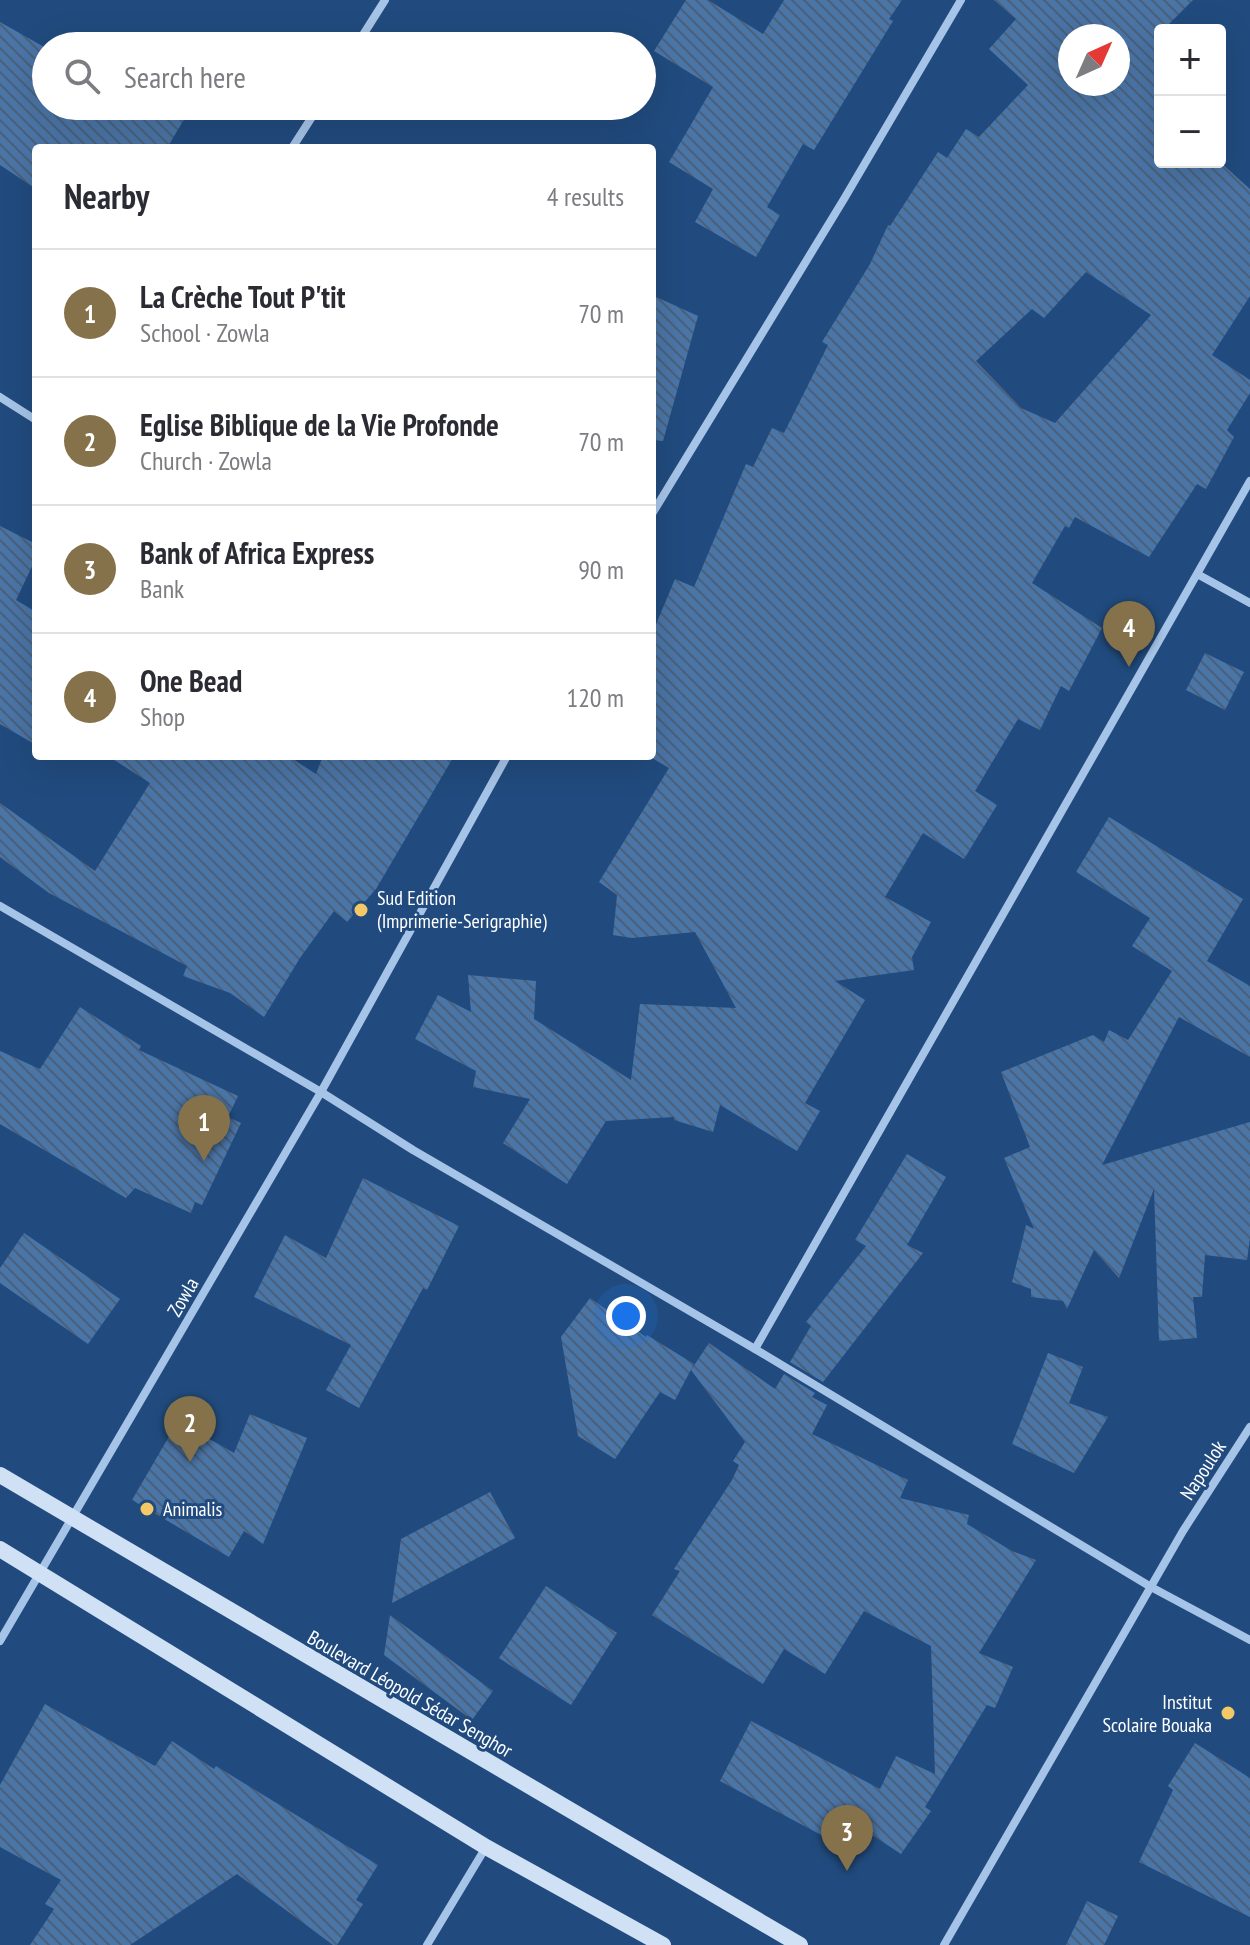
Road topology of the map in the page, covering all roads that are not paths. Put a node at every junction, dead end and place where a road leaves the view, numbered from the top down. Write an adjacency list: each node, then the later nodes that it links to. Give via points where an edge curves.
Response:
1 (385, 0): 3 (street)
2 (961, 0): 9 (street)
3 (365, 32)
4 (310, 120): 5 (street)
5 (295, 144)
6 (0, 397): 7 (street)
7 (32, 417)
8 (1250, 481): 10 (street)
9 (656, 507)
10 (1199, 575): 11 (street); 15 (street)
11 (1250, 603)
12 (505, 760): 14 (street, Zowla)
13 (0, 906): 14 (street)
14 (321, 1092): 15 (street); 18 (street, Zowla)
15 (755, 1349): 21 (street)
16 (1250, 1427): 21 (street, Napoulok)
17 (0, 1475): 18 (main road, Boulevard Léopold Sédar Senghor)
18 (72, 1519): 20 (street, Zowla); 27 (main road, Boulevard Léopold Sédar Senghor)
19 (0, 1549): 20 (main road)
20 (39, 1574): 23 (street, Zowla); 24 (main road)
21 (1151, 1587): 22 (street); 28 (street, Napoulok)
22 (1250, 1640)
23 (0, 1641)
24 (486, 1847): 25 (street); 26 (main road)
25 (427, 1945)
26 (663, 1945)
27 (800, 1945)
28 (944, 1945)

